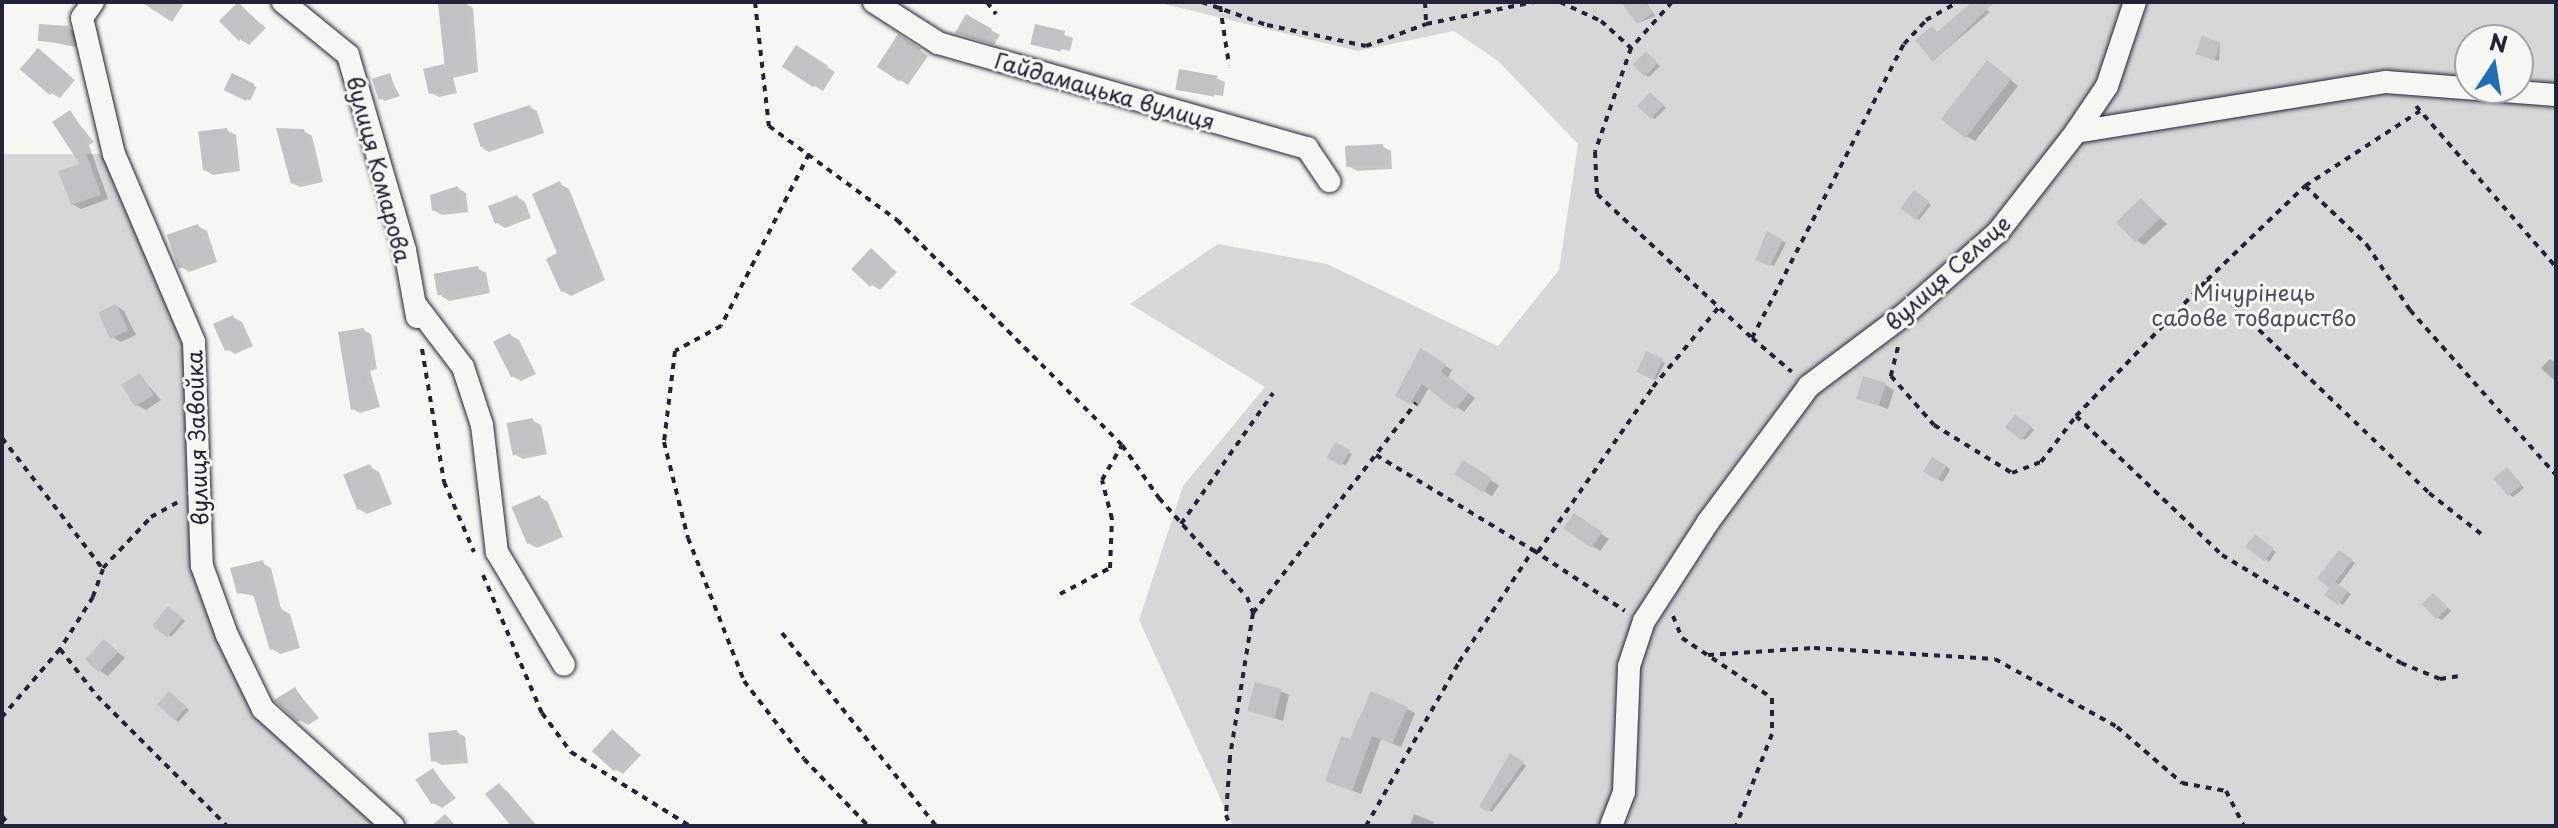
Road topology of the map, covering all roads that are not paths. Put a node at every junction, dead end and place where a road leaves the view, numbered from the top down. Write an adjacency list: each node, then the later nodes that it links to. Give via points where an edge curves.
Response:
1 (93, 2): 9 (street, вулиця Завойка, via 82,18 114,154 194,342 202,566 227,635 263,709)
2 (283, 2): 8 (street, вулиця Комарова, via 348,55 405,250 416,311 463,367 482,425 497,552)
3 (874, 2): 7 (street, Гайдамацька вулиця, via 938,43 1307,148)
4 (2135, 2): 6 (street, вулиця Сельце, via 2107,86)
5 (2556, 95): 6 (street, via 2386,82)
6 (2076, 132): 10 (street, вулиця Сельце, via 1998,232 1905,314 1809,386 1663,592 1644,621 1629,666 1624,792)
7 (1329, 181)
8 (564, 665)
9 (393, 826)
10 (1611, 826)

